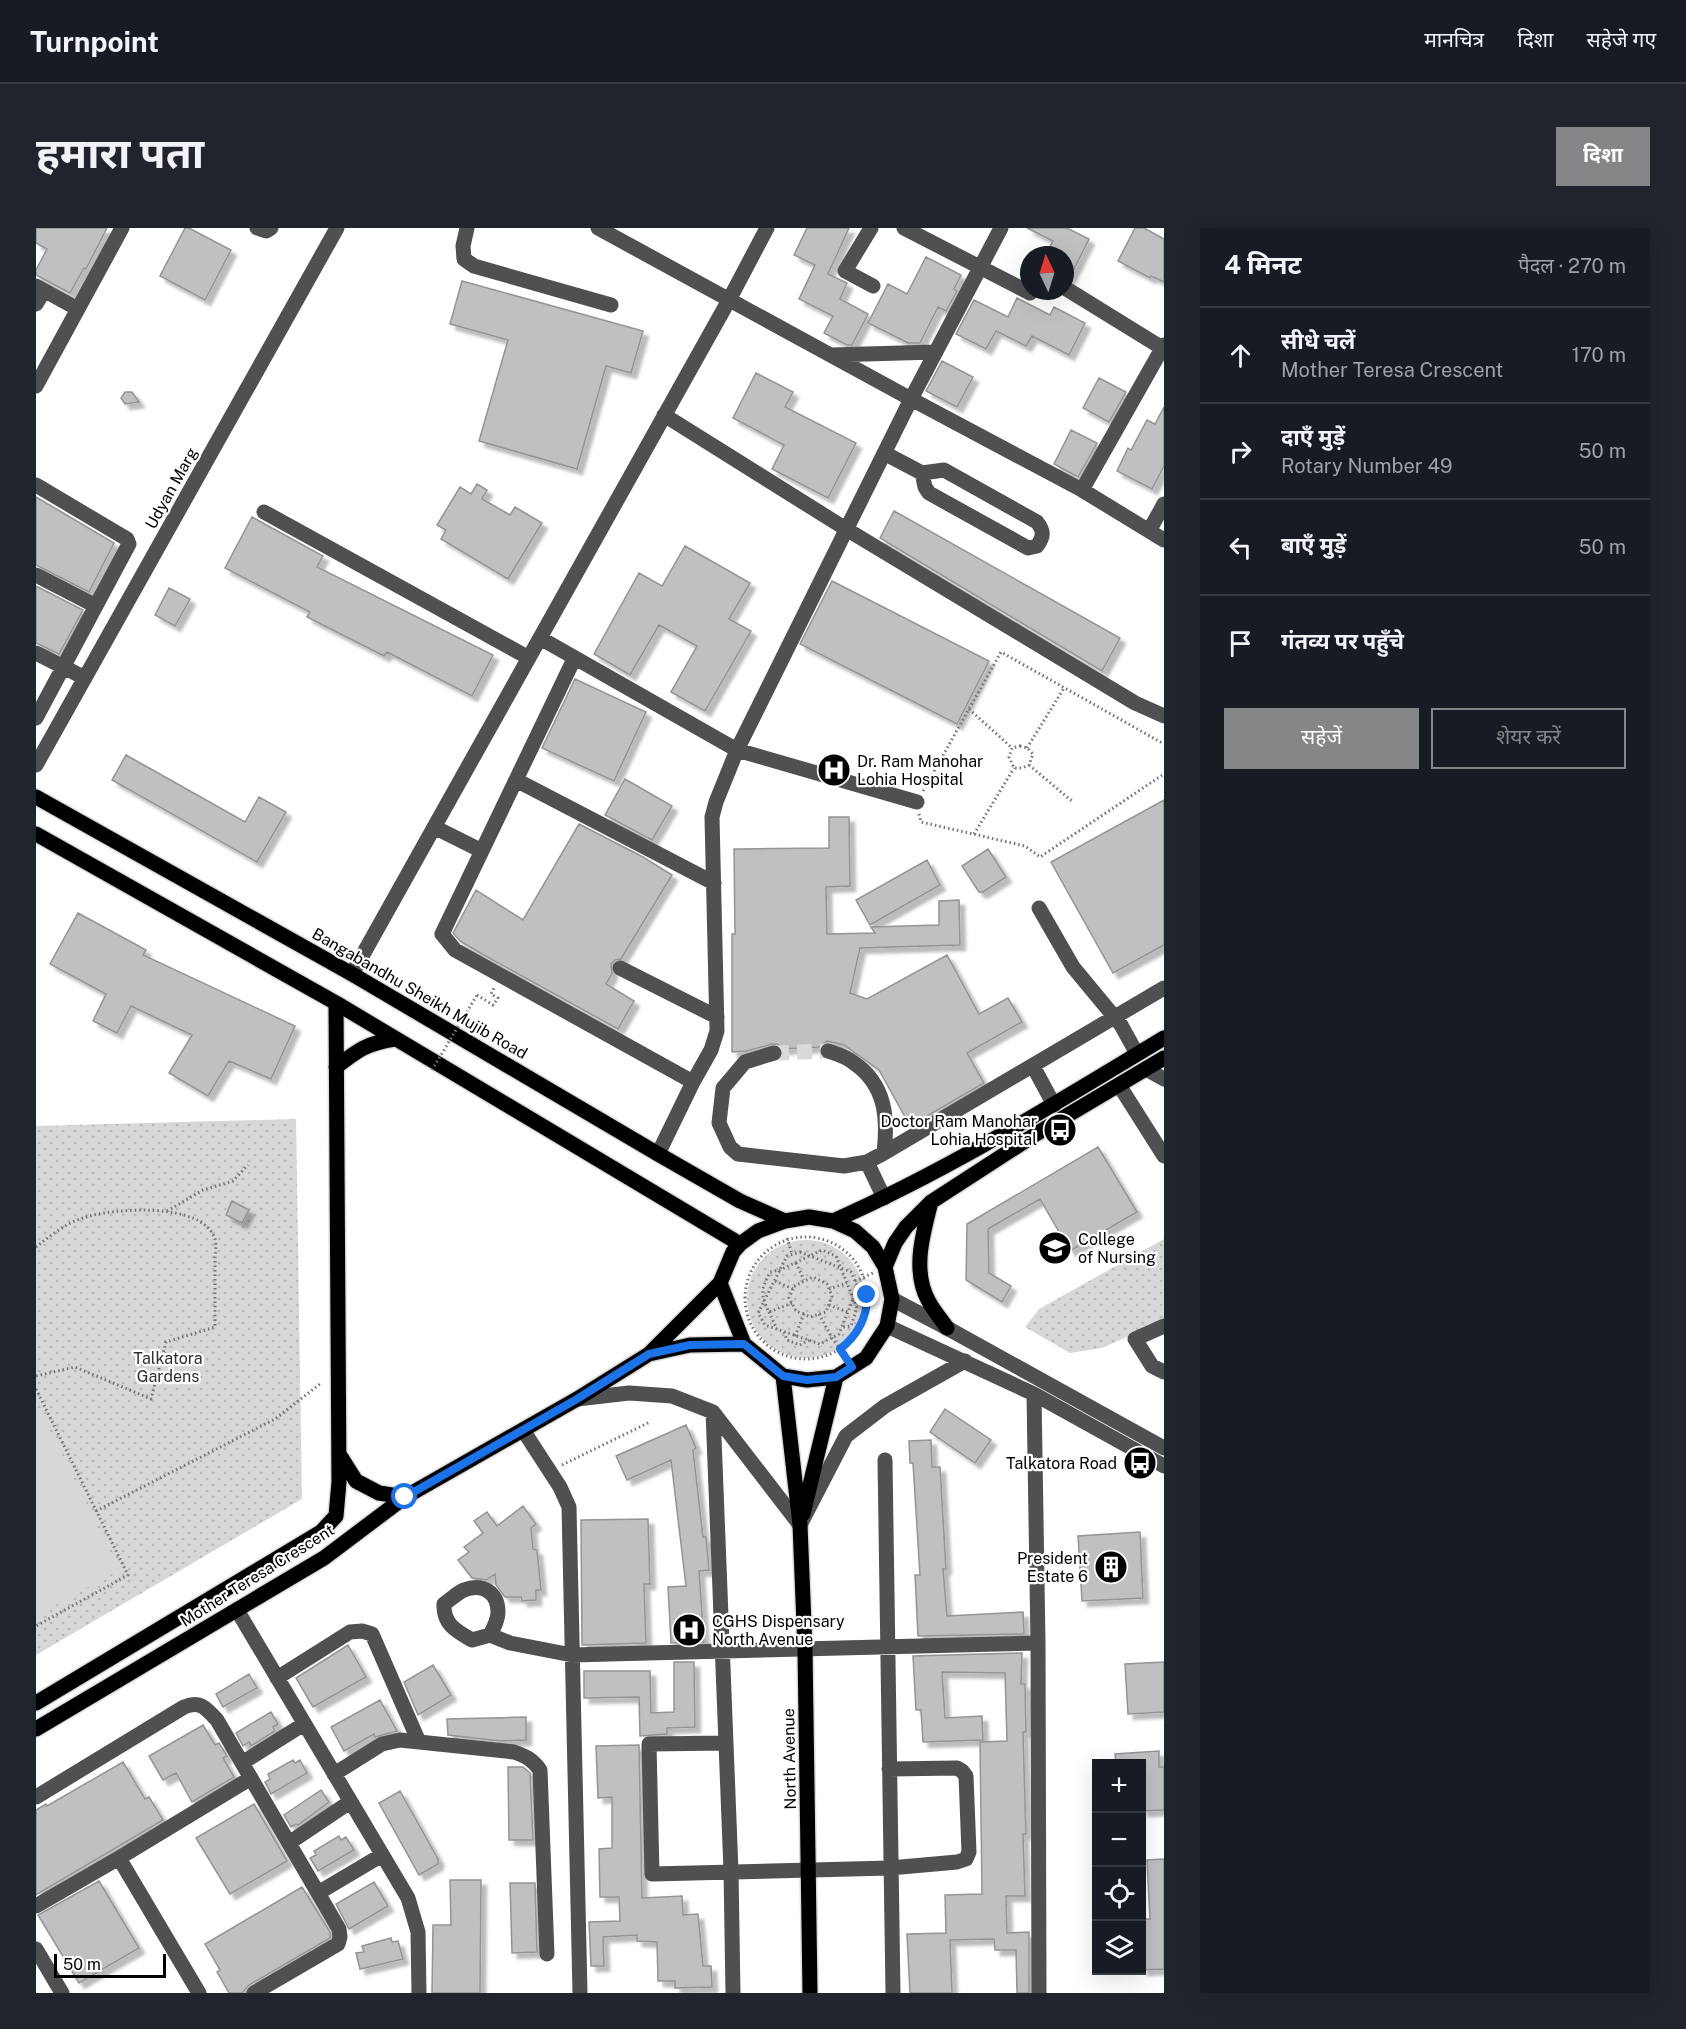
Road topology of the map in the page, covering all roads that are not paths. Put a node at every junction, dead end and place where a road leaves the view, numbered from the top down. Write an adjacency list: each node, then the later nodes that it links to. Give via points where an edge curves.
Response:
1 (122, 228): 18 (street)
2 (257, 228): 3 (street)
3 (271, 228)
4 (337, 228): 41 (street, Udyan Marg)
5 (467, 228): 17 (street, via 464,259 474,266)
6 (598, 228): 16 (street)
7 (767, 228): 16 (street)
8 (871, 228): 12 (street, via 845,271)
9 (904, 228): 11 (street)
10 (1001, 228): 11 (street)
11 (980, 268): 13 (street); 20 (street)
12 (873, 285)
13 (1020, 288)
14 (1074, 293): 19 (street)
15 (39, 294): 18 (street)
16 (729, 300): 21 (street); 24 (street)
17 (611, 305)
18 (78, 309): 22 (street)
19 (1163, 347): 28 (street)
20 (936, 352): 21 (street); 23 (street)
21 (831, 355): 23 (street)
22 (36, 386)
23 (911, 399): 25 (street); 28 (street)
24 (664, 415): 31 (street); 36 (street)
25 (884, 453): 26 (street); 31 (street)
26 (922, 472): 26 (street, via 944,470 1037,522 1043,530 1042,538 1037,546 1028,548 929,493)
27 (36, 485): 35 (street, via 127,539 127,550)
28 (1082, 490): 32 (street)
29 (1164, 504): 32 (street)
30 (264, 512): 38 (street)
31 (846, 529): 42 (street, via 1135,703); 44 (street)
32 (1149, 531): 33 (street)
33 (1164, 540)
34 (36, 575): 35 (street)
35 (96, 606): 40 (street)
36 (540, 638): 38 (street); 39 (street)
37 (36, 653): 40 (street)
38 (529, 657): 49 (street)
39 (574, 659): 44 (street); 46 (street)
40 (62, 667): 41 (street); 43 (street)
41 (85, 678): 45 (street, Udyan Marg)
42 (1164, 716)
43 (36, 718)
44 (737, 750): 48 (street); 52 (street, via 712,818)
45 (36, 765)
46 (516, 780): 51 (street); 52 (street)
47 (36, 797): 55 (main road, Bangabandhu Sheikh Mujib Road)
48 (917, 802)
49 (434, 827): 51 (street); 55 (street)
50 (36, 834): 57 (main road)
51 (482, 851): 70 (street, via 442,934 451,946)
52 (714, 883): 58 (street)
53 (1039, 908): 59 (street, via 1073,967)
54 (620, 968): 58 (street)
55 (352, 974): 74 (main road, Bangabandhu Sheikh Mujib Road)
56 (1164, 988): 59 (street)
57 (336, 1003): 61 (main road); 67 (main road)
58 (717, 1017): 70 (street, via 711,1050)
59 (1113, 1017): 64 (street); 66 (street)
60 (1164, 1038): 64 (main road)
61 (395, 1039): 67 (main road, via 366,1046); 81 (main road)
62 (828, 1050): 73 (street, via 853,1061 870,1076 887,1125)
63 (774, 1053): 76 (street, via 745,1062 723,1088 719,1123 730,1148 738,1154 844,1166)
64 (1137, 1054): 72 (main road)
65 (1164, 1058): 68 (main road)
66 (1033, 1066): 72 (street); 73 (street)
67 (336, 1067): 99 (main road)
68 (1146, 1069): 69 (street); 71 (main road)
69 (1164, 1079)
70 (693, 1082): 74 (street)
71 (1119, 1085): 75 (street); 78 (main road)
72 (1054, 1105): 77 (main road)
73 (884, 1153): 76 (street)
74 (658, 1154): 80 (main road, Bangabandhu Sheikh Mujib Road)
75 (1164, 1156)
76 (867, 1162): 77 (street)
77 (884, 1198): 79 (main road)
78 (931, 1202): 82 (main road, via 906,1227); 87 (main road, via 920,1270 928,1299)
79 (833, 1221): 80 (main road, via 809,1217); 82 (main road, via 855,1231 873,1247)
80 (783, 1222): 81 (main road, via 758,1231)
81 (740, 1244): 83 (main road)
82 (885, 1267): 84 (main road)
83 (720, 1283): 88 (main road); 89 (main road, Mother Teresa Crescent)
84 (892, 1299): 85 (main road); 87 (street)
85 (887, 1326): 90 (street); 93 (main road, via 866,1358)
86 (1164, 1326): 91 (street, via 1135,1339 1152,1366)
87 (947, 1328): 98 (street)
88 (744, 1344): 89 (main road, Mother Teresa Crescent, via 690,1345); 92 (main road)
89 (649, 1354): 95 (main road, Mother Teresa Crescent)
90 (965, 1361): 94 (street); 103 (street, via 885,1406 846,1436)
91 (1164, 1372)
92 (783, 1376): 93 (main road, via 807,1380); 103 (main road, North Avenue)
93 (836, 1377): 103 (main road, North Avenue)
94 (1034, 1395): 101 (street); 106 (street)
95 (577, 1399): 96 (street, via 629,1394 672,1396); 97 (main road, Mother Teresa Crescent)
96 (713, 1412): 103 (street); 109 (street)
97 (523, 1430): 102 (main road, Mother Teresa Crescent); 110 (street, via 569,1507)
98 (1164, 1449)
99 (338, 1454): 102 (main road, via 356,1481 379,1493); 112 (main road, Mother Teresa Crescent, via 336,1516 321,1532)
100 (885, 1460): 107 (street)
101 (1164, 1466)
102 (405, 1497): 104 (main road, Mother Teresa Crescent, via 324,1558)
103 (800, 1525): 108 (main road, North Avenue)
104 (237, 1610): 111 (street); 114 (main road, Mother Teresa Crescent)
105 (490, 1635): 110 (street, via 510,1643)
106 (1038, 1643): 107 (street); 141 (street)
107 (887, 1647): 108 (street); 118 (street)
108 (805, 1649): 109 (street); 127 (main road, North Avenue)
109 (722, 1651): 110 (street); 116 (street)
110 (572, 1655): 137 (street)
111 (277, 1678): 113 (street); 115 (street, via 350,1632 372,1634)
112 (36, 1703)
113 (304, 1724): 117 (street); 119 (street)
114 (36, 1729)
115 (419, 1742): 119 (street, via 399,1740 382,1744); 132 (street, via 514,1752 526,1756 540,1770)
116 (726, 1743): 128 (street); 128 (street, via 649,1744 652,1874)
117 (242, 1763): 120 (street); 121 (street, via 206,1707 192,1704)
118 (890, 1769): 126 (street); 126 (street, via 963,1771 969,1852 966,1859 957,1862)
119 (334, 1774): 122 (street)
120 (251, 1778): 123 (street); 125 (street)
121 (36, 1797)
122 (350, 1802): 123 (street); 124 (street)
123 (289, 1843): 129 (street)
124 (382, 1855): 129 (street); 136 (street, via 408,1898 417,1932)
125 (119, 1858): 130 (street); 134 (street)
126 (890, 1868): 127 (street); 140 (street)
127 (808, 1870): 128 (street); 139 (main road, North Avenue)
128 (731, 1871): 138 (street)
129 (318, 1893): 135 (street, via 339,1929 338,1944)
130 (36, 1906)
131 (36, 1948): 133 (street)
132 (547, 1954)
133 (62, 1993)
134 (199, 1993)
135 (254, 1993)
136 (419, 1993)
137 (580, 1993)
138 (733, 1993)
139 (810, 1993)
140 (893, 1993)
141 (1040, 1993)

